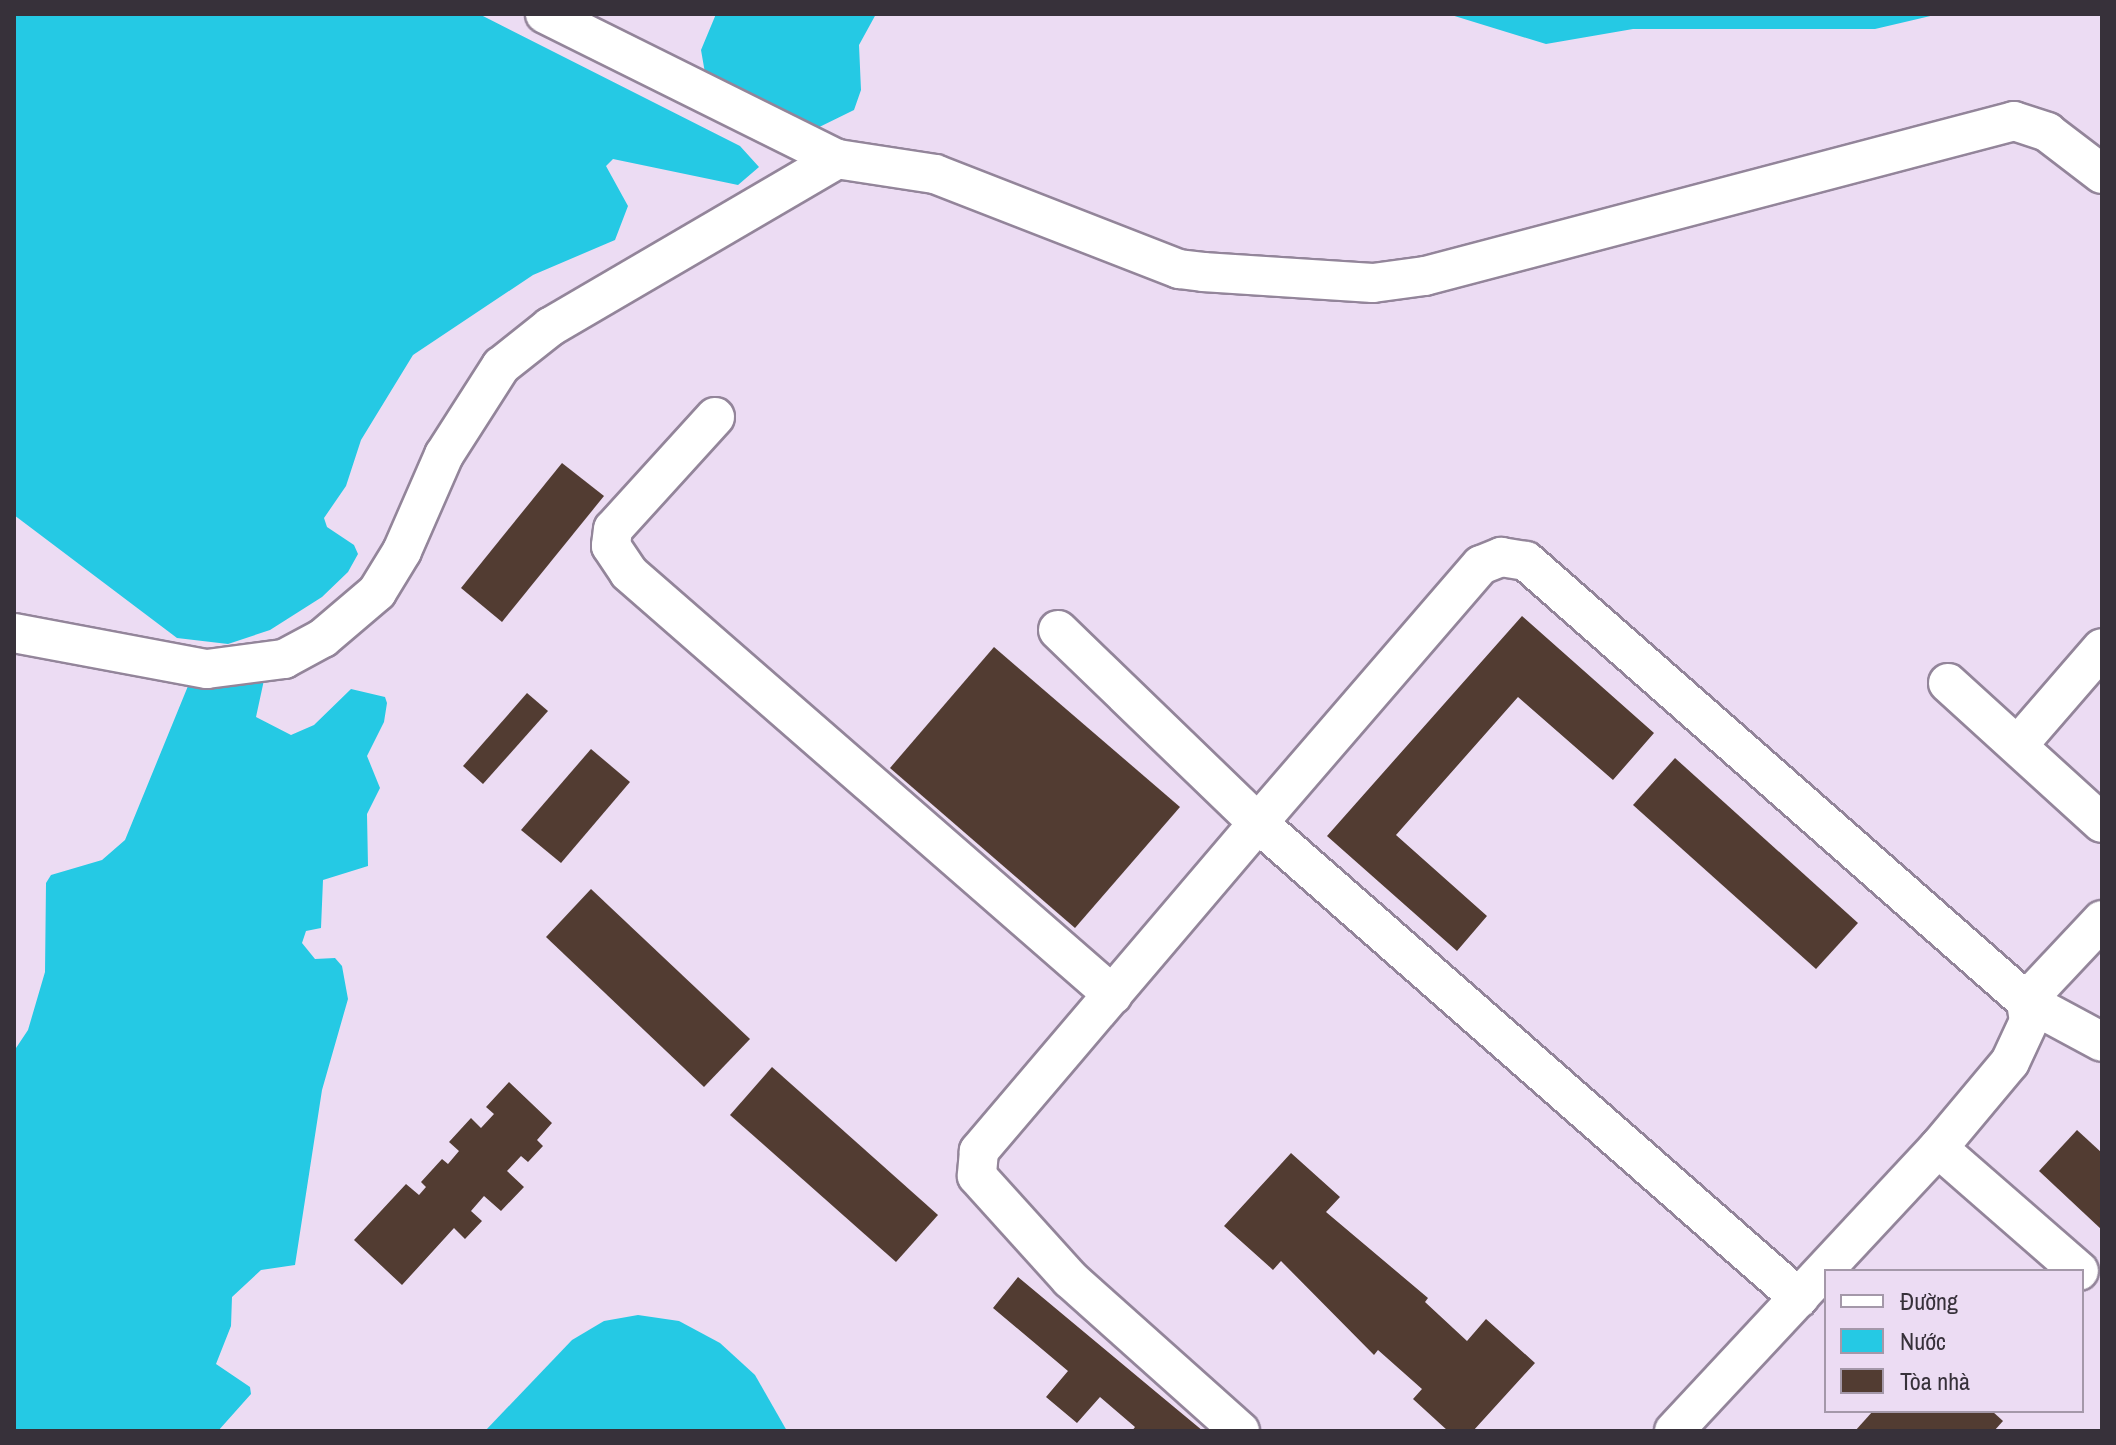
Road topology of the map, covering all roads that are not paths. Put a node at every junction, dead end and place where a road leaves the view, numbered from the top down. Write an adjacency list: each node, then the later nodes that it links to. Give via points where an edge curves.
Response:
1 (545, 14): 2 (street)
2 (837, 159): 3 (street, via 958,181 1179,269 1373,283 1425,276 2014,121 2047,132); 6 (street, via 550,327 501,366 444,455 402,551 377,592 323,638 284,659 207,669)
3 (2102, 174)
4 (715, 417): 13 (street, via 613,529 611,546 629,573)
5 (1058, 630): 10 (street)
6 (14, 633)
7 (2102, 648): 9 (street)
8 (1948, 683): 9 (street)
9 (2018, 745): 11 (street)
10 (1258, 823): 13 (street); 14 (street, via 1481,565 1501,557 1526,561); 22 (street)
11 (2102, 823)
12 (2102, 920): 14 (street)
13 (1113, 995): 23 (street, via 979,1151 977,1176 1070,1279)
14 (2026, 1001): 15 (street); 16 (street, via 2029,1021 2010,1062)
15 (2102, 1042)
16 (1938, 1148): 17 (street); 18 (street)
17 (1826, 1269)
18 (2077, 1269)
19 (1824, 1271): 22 (street)
20 (2084, 1275): 21 (street)
21 (2102, 1291)
22 (1799, 1298): 24 (street)
23 (1240, 1431)
24 (1674, 1431)

